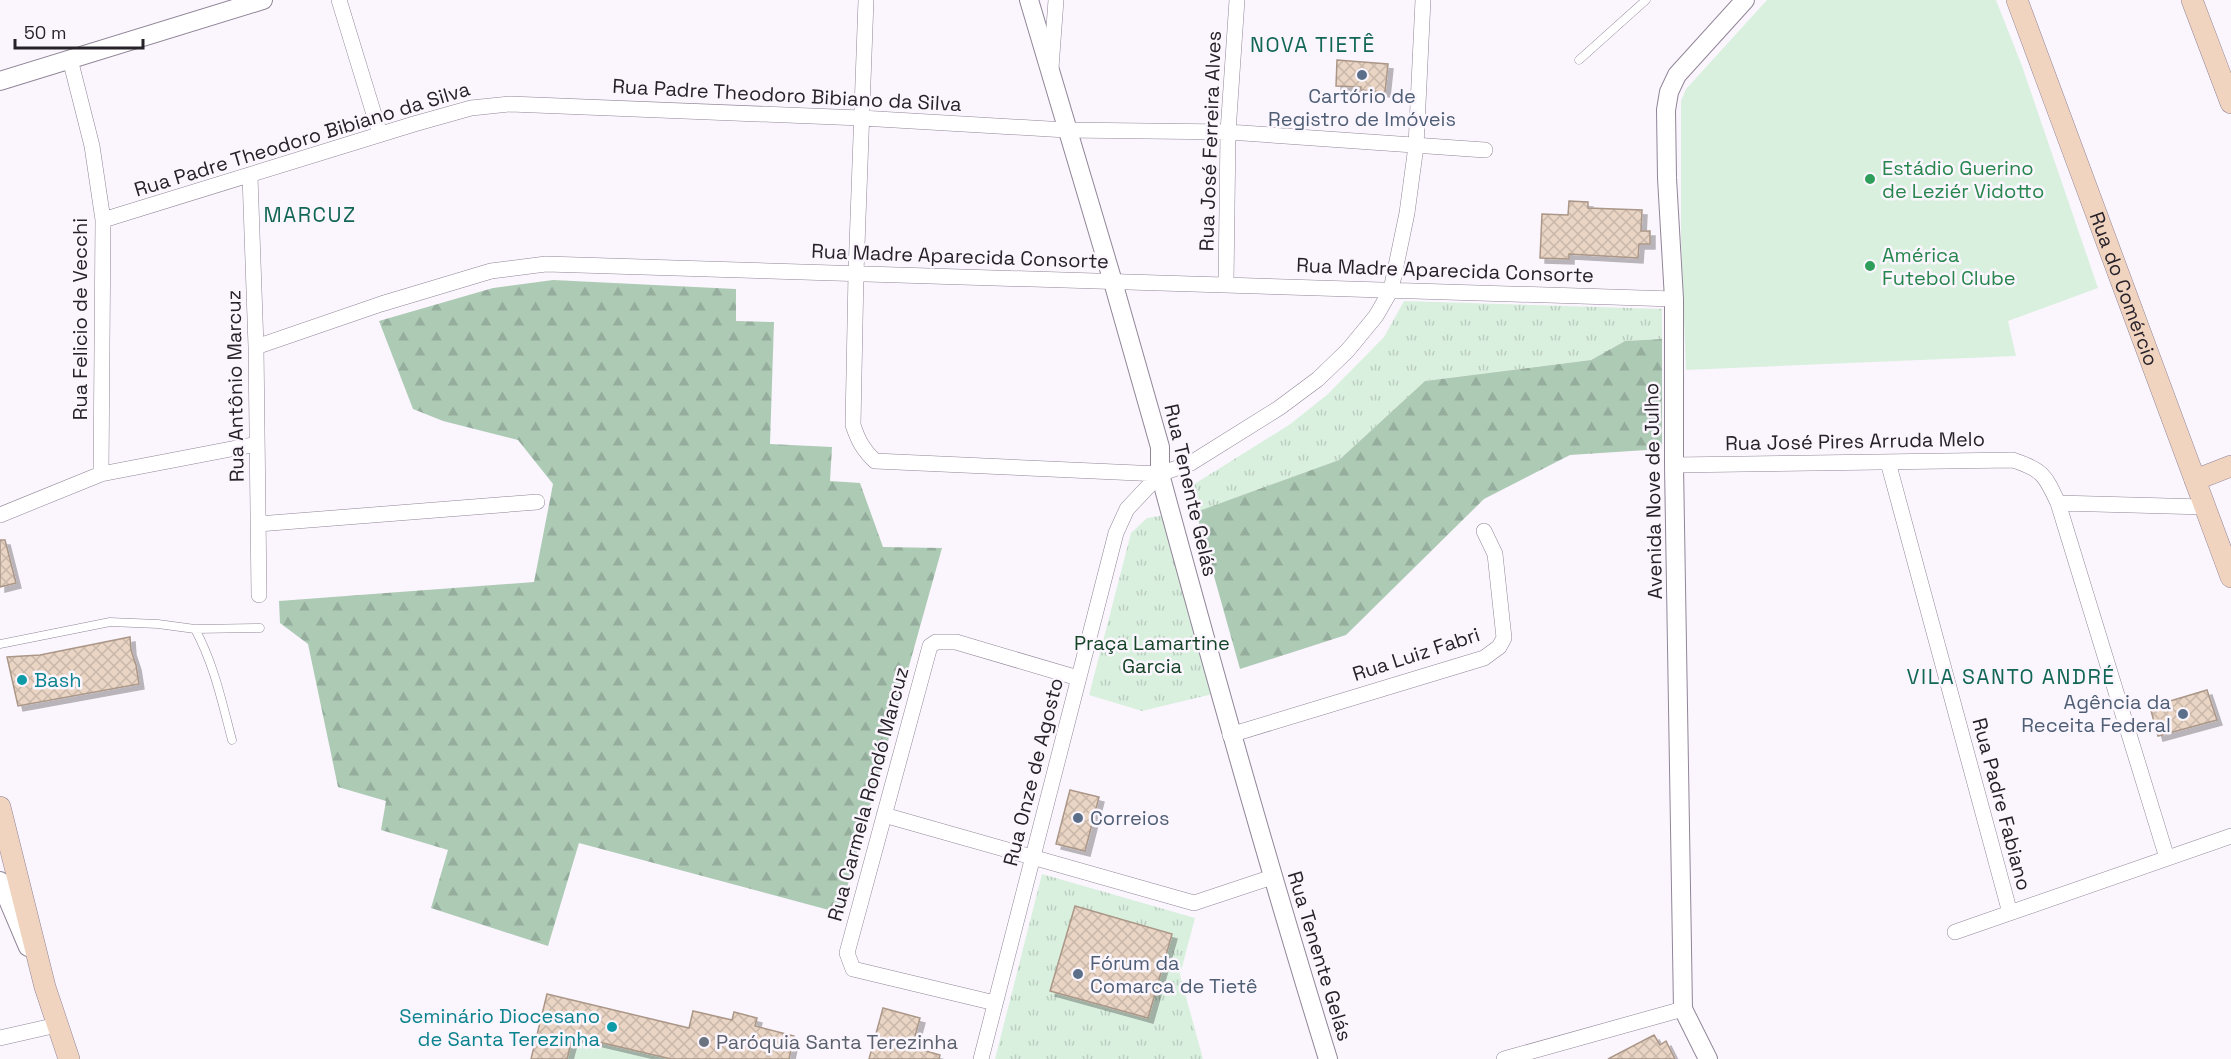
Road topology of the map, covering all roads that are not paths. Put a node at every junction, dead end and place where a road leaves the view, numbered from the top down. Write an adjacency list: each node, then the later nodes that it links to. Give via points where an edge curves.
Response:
1 (263, 0): 12 (street)
2 (339, 0): 20 (street)
3 (866, 0): 17 (street)
4 (1029, 0): 14 (street, Rua Tenente Gelás)
5 (1056, 0): 14 (street)
6 (1237, 0): 19 (street, Rua José Ferreira Alves)
7 (1423, 0): 21 (street)
8 (1646, 0): 13 (lane)
9 (1745, 0): 29 (street, Avenida Nove de Julho, via 1677,75 1669,92 1667,177)
10 (2017, 0): 37 (main road, Rua do Comércio)
11 (2192, 0): 16 (main road)
12 (70, 59): 15 (street); 24 (street, Rua Felicio de Vecchi, via 92,146)
13 (1579, 60)
14 (1051, 74): 18 (street, Rua Tenente Gelás)
15 (0, 81)
16 (2231, 103)
17 (861, 118): 18 (street, Rua Padre Theodoro Bibiano da Silva); 20 (street, Rua Padre Theodoro Bibiano da Silva, via 510,104 471,108); 25 (street)
18 (1066, 130): 19 (street, Rua Padre Theodoro Bibiano da Silva); 26 (street, Rua Tenente Gelás)
19 (1228, 132): 21 (street, Rua Padre Theodoro Bibiano da Silva); 27 (street, Rua José Ferreira Alves)
20 (380, 134): 23 (street, Rua Padre Theodoro Bibiano da Silva)
21 (1416, 146): 22 (street, Rua Padre Theodoro Bibiano da Silva); 28 (street)
22 (1485, 150)
23 (249, 176): 24 (street, Rua Padre Theodoro Bibiano da Silva); 30 (street, Rua Antônio Marcuz)
24 (103, 220): 35 (street, Rua Felicio de Vecchi)
25 (856, 273): 26 (street, Rua Madre Aparecida Consorte); 30 (street, Rua Madre Aparecida Consorte, via 546,264 491,271); 36 (street, via 853,425 864,451 875,460)
26 (1113, 282): 27 (street, Rua Madre Aparecida Consorte); 36 (street, Rua Tenente Gelás, via 1160,447)
27 (1226, 284): 28 (street, Rua Madre Aparecida Consorte)
28 (1391, 290): 29 (street, Rua Madre Aparecida Consorte); 36 (street, via 1376,316 1318,380 1191,463)
29 (1674, 299): 33 (street, Avenida Nove de Julho)
30 (256, 347): 31 (street, Rua Antônio Marcuz)
31 (257, 444): 35 (street); 42 (street, Rua Antônio Marcuz)
32 (1888, 462): 33 (street, Rua José Pires Arruda Melo); 39 (street, Rua José Pires Arruda Melo, via 2013,460 2035,468); 59 (street, Rua Padre Fabiano)
33 (1674, 465): 63 (street, Avenida Nove de Julho)
34 (2231, 466): 37 (main road)
35 (101, 474): 41 (street)
36 (1160, 474): 49 (street, Rua Onze de Agosto, via 1127,509 1116,533); 50 (street, Rua Tenente Gelás)
37 (2195, 480): 40 (main road, Rua do Comércio)
38 (537, 502): 42 (street)
39 (2058, 503): 40 (street); 56 (street)
40 (2205, 507): 44 (main road, Rua do Comércio)
41 (0, 515)
42 (258, 524): 45 (street, Rua Antônio Marcuz)
43 (1484, 531): 50 (street, Rua Luiz Fabri, via 1495,554 1504,638 1499,647 1484,658)
44 (2231, 577)
45 (259, 595)
46 (260, 628): 47 (lane)
47 (195, 629): 48 (lane, via 110,622); 51 (lane, via 213,667)
48 (0, 644)
49 (1078, 678): 53 (street, Rua Carmela Rondó Marcuz, via 956,642 936,642 930,646); 55 (street, Rua Onze de Agosto)
50 (1230, 735): 57 (street, Rua Tenente Gelás)
51 (231, 740)
52 (0, 807): 61 (main road)
53 (884, 815): 55 (street); 62 (street, Rua Carmela Rondó Marcuz, via 847,953 853,969)
54 (2231, 836): 56 (street)
55 (1032, 858): 57 (street, via 1194,903); 62 (street, Rua Onze de Agosto)
56 (2167, 858): 59 (street)
57 (1272, 877): 68 (street, Rua Tenente Gelás)
58 (0, 881): 61 (street)
59 (2010, 913): 60 (street)
60 (1955, 932)
61 (45, 987): 64 (main road)
62 (995, 1004): 67 (street, Rua Onze de Agosto)
63 (1683, 1009): 69 (street); 70 (street)
64 (57, 1025): 65 (street); 66 (main road)
65 (0, 1038)
66 (69, 1059)
67 (981, 1059)
68 (1328, 1059)
69 (1504, 1059)
70 (1708, 1059)

